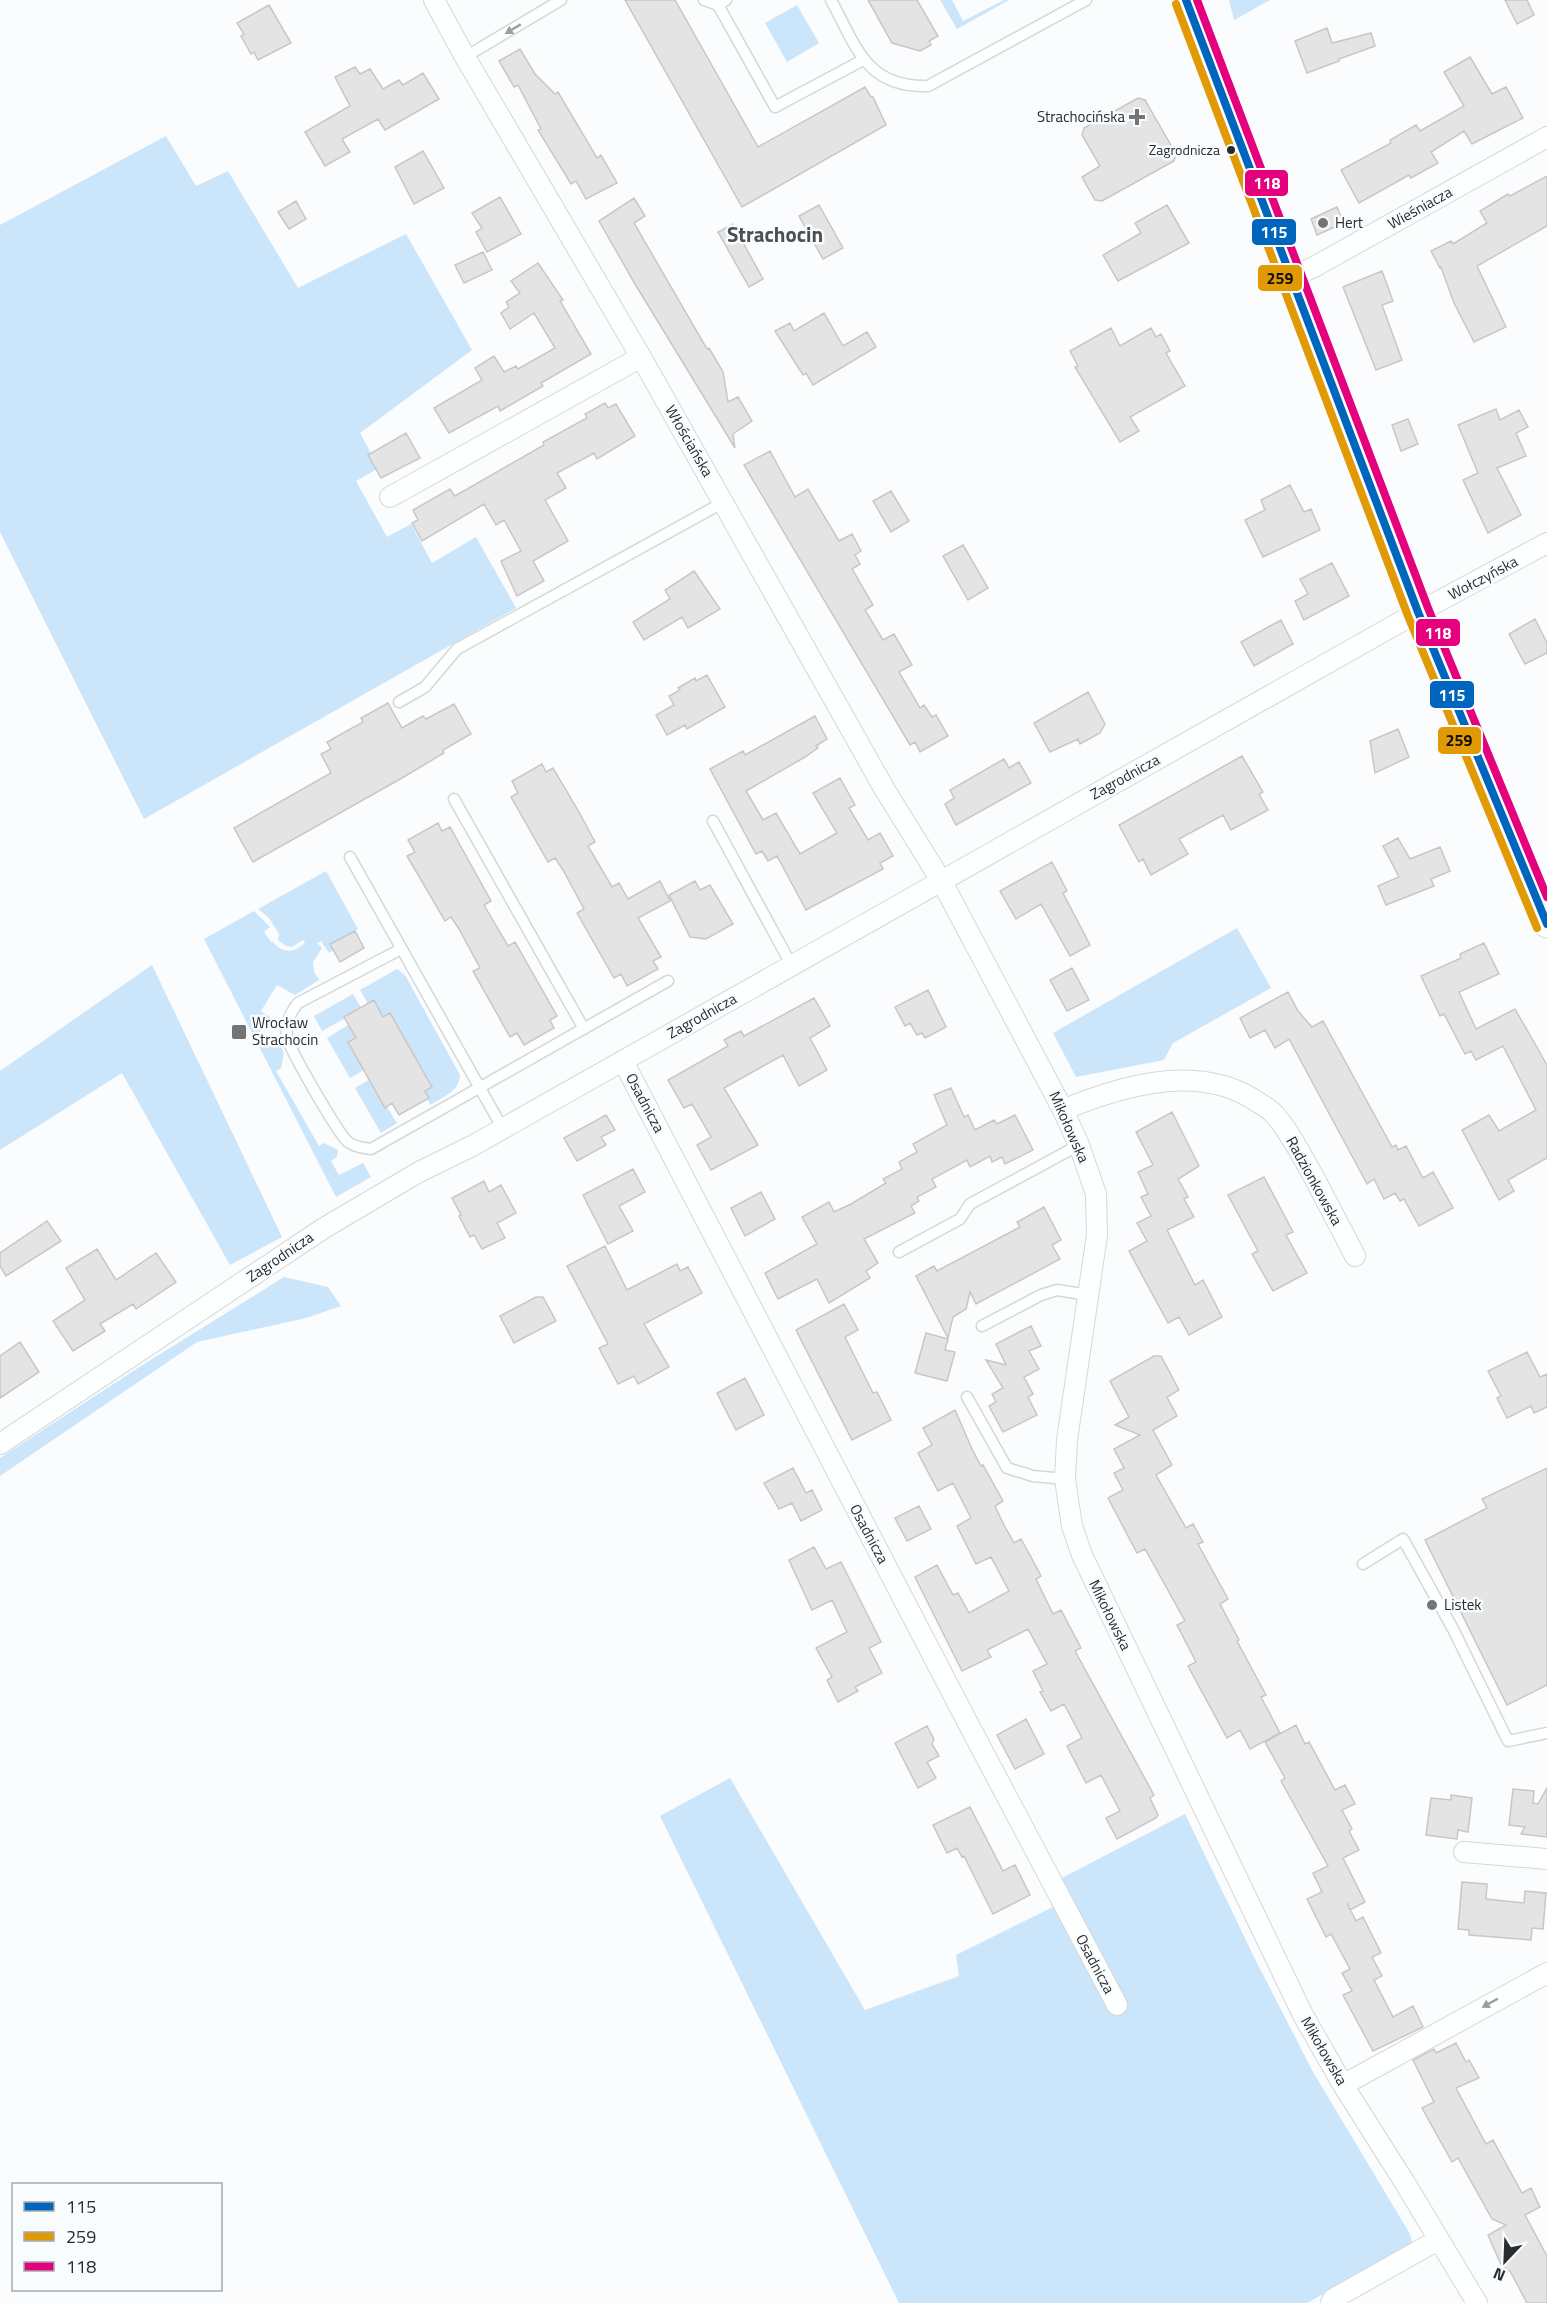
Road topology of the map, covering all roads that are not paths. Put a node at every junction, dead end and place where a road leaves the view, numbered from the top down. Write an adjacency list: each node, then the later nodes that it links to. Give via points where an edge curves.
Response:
1 (434, 0): 8 (street, Włościańska)
2 (561, 0): 8 (lane, one-way to 8)
3 (704, 0): 7 (lane)
4 (831, 0): 9 (lane)
5 (1086, 0): 9 (lane, via 928,86 910,87 884,79)
6 (1186, 0): 11 (main road)
7 (722, 2): 9 (lane, via 775,107)
8 (465, 57): 12 (street, Włościańska)
9 (863, 60)
10 (1547, 137): 11 (street, Wieśniacza)
11 (1292, 277): 16 (main road)
12 (641, 357): 13 (street); 14 (street, Włościańska)
13 (390, 496)
14 (724, 502): 17 (lane, via 457,649 425,687); 21 (street, Włościańska, via 885,790)
15 (1547, 543): 16 (street, Wołczyńska)
16 (1418, 612): 21 (street, Zagrodnicza); 22 (main road)
17 (399, 702)
18 (454, 799): 26 (lane)
19 (713, 821): 24 (lane)
20 (350, 857): 23 (lane)
21 (942, 882): 24 (street, Zagrodnicza); 29 (street, Mikołowska)
22 (1547, 924)
23 (401, 949): 28 (lane); 28 (lane, via 298,1003 289,1015 287,1039 333,1123 347,1142 371,1149)
24 (792, 966): 27 (street, Zagrodnicza)
25 (668, 981): 26 (lane)
26 (584, 1029): 28 (lane)
27 (623, 1061): 30 (street, Zagrodnicza); 44 (street, Osadnicza)
28 (479, 1088): 30 (lane)
29 (1063, 1110): 31 (street, Mikołowska); 33 (street, Radzionkowska, via 1093,1097 1179,1080 1214,1082 1246,1093 1272,1112 1294,1141)
30 (502, 1129): 37 (street, Zagrodnicza, via 324,1228)
31 (1079, 1145): 32 (lane, via 970,1203 960,1219); 34 (street, Mikołowska, via 1096,1194 1097,1235)
32 (900, 1252)
33 (1355, 1256)
34 (1088, 1295): 35 (lane, via 1057,1290); 38 (street, Mikołowska)
35 (982, 1326)
36 (967, 1397): 38 (lane, via 1006,1468)
37 (0, 1444)
38 (1065, 1479): 45 (street, Mikołowska, via 1072,1526 1082,1556 1303,2015)
39 (1363, 1564): 40 (lane, via 1403,1539 1508,1741)
40 (1547, 1733)
41 (1464, 1852): 42 (street)
42 (1547, 1859)
43 (1547, 1973): 45 (street, one-way to 45)
44 (1118, 2005)
45 (1343, 2085): 46 (street, Mikołowska)
46 (1438, 2240): 47 (street); 48 (street, Mikołowska)
47 (1331, 2303)
48 (1477, 2303)

